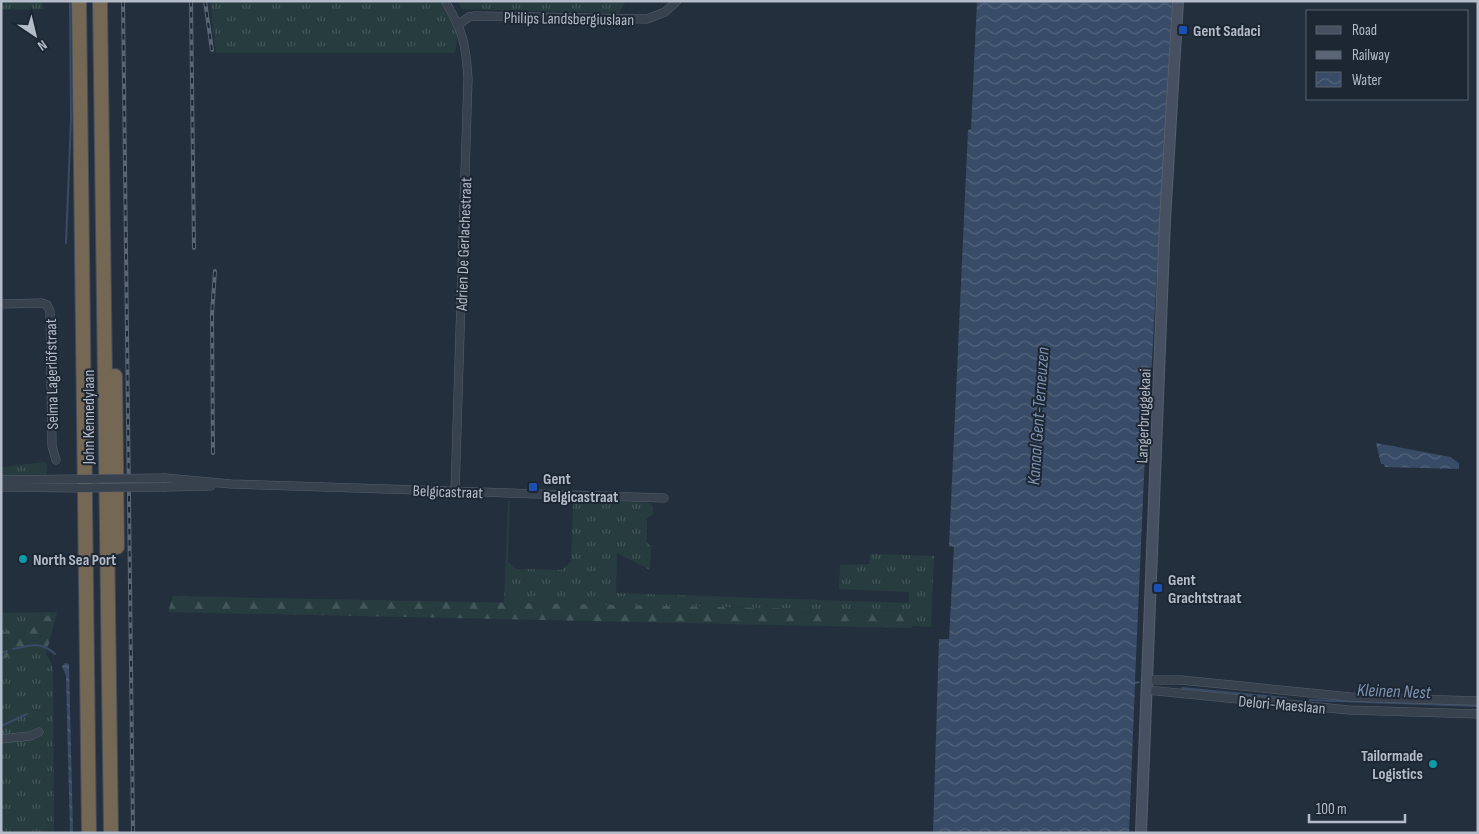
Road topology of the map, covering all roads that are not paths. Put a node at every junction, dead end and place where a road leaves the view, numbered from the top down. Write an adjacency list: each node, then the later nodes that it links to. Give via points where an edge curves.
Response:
1 (80, 1): 8 (highway, John Kennedylaan)
2 (85, 1): 28 (highway, John Kennedylaan)
3 (100, 1): 9 (highway, John Kennedylaan)
4 (446, 1): 7 (street, Adrien De Gerlachestraat)
5 (677, 1): 7 (street, Philips Landsbergiuslaan, via 665,12 647,19 475,16)
6 (1178, 1): 20 (main road, Langerbruggekaai, via 1165,220)
7 (459, 24): 17 (street, Adrien De Gerlachestraat, via 467,47 468,79)
8 (80, 102): 16 (highway, via 75,277); 25 (highway, John Kennedylaan)
9 (102, 164): 13 (highway, via 112,278); 29 (highway, John Kennedylaan)
10 (1, 304): 11 (street, Selma Lagerlöfstraat, via 42,303 50,311 52,446)
11 (56, 460)
12 (1, 480): 16 (street, via 47,479)
13 (117, 483): 14 (street, Belgicastraat, bridge, via 165,487); 14 (street, Belgicastraat, bridge, via 165,478); 16 (street, bridge); 29 (highway, via 118,678)
14 (231, 484): 17 (street, Belgicastraat)
15 (1, 487): 16 (street)
16 (78, 487): 19 (highway)
17 (454, 491): 18 (street, Belgicastraat)
18 (664, 498)
19 (80, 680): 25 (highway); 26 (highway)
20 (1147, 685): 21 (street, Delori-Maeslaan, via 1181,680 1351,697); 22 (street, Delori-Maeslaan, via 1350,710); 30 (main road, Langerbruggekaai)
21 (1478, 701)
22 (1478, 714)
23 (39, 732): 24 (street)
24 (1, 739)
25 (89, 749): 27 (highway, John Kennedylaan)
26 (82, 833)
27 (89, 833)
28 (96, 833)
29 (111, 833)
30 (1141, 833)

